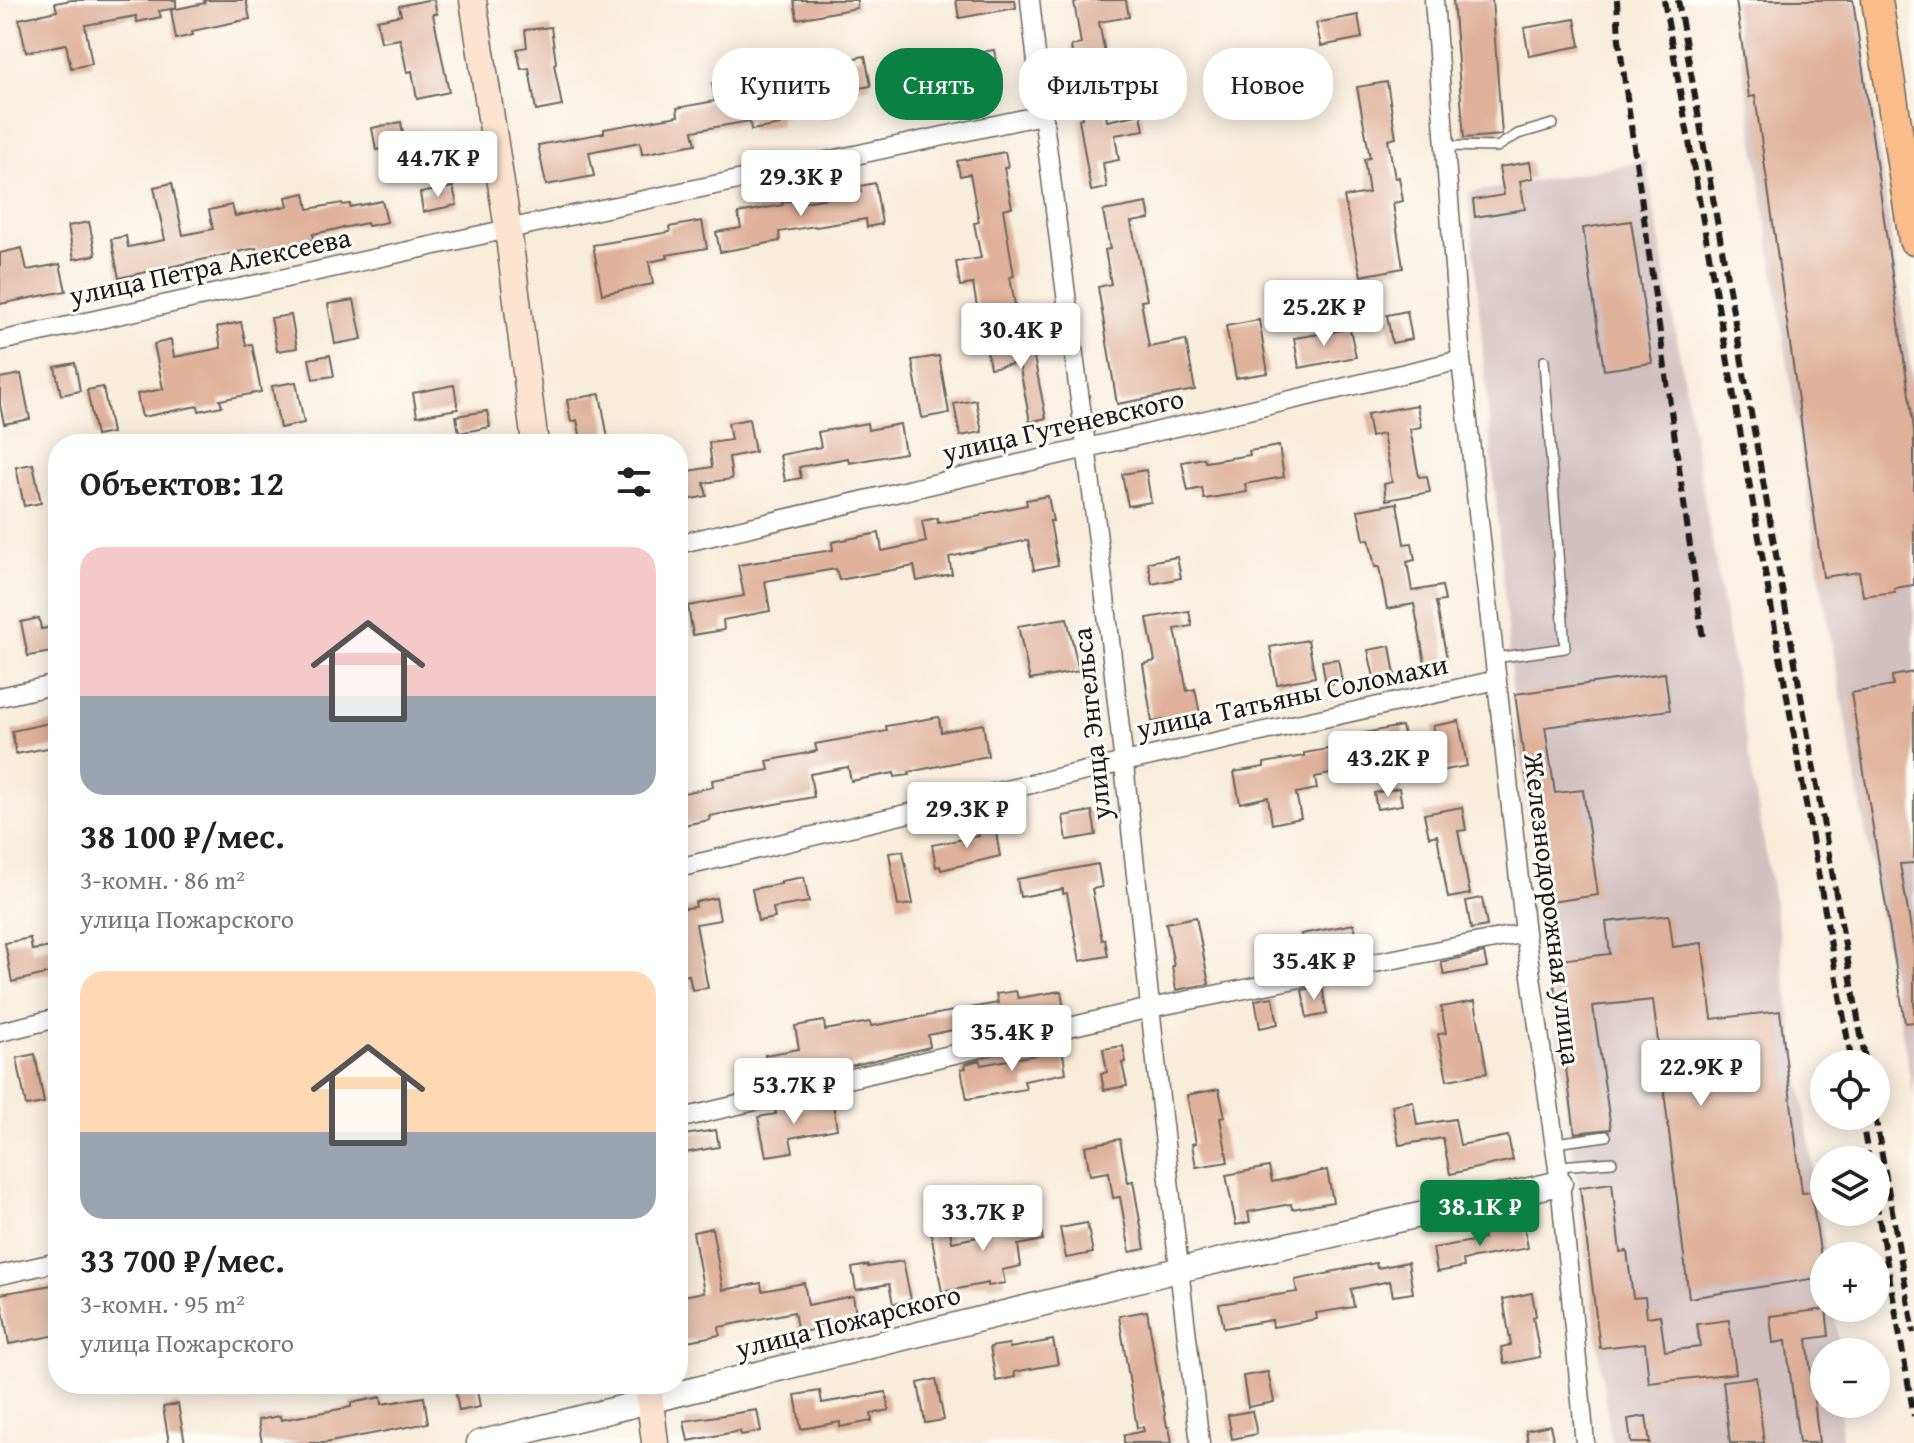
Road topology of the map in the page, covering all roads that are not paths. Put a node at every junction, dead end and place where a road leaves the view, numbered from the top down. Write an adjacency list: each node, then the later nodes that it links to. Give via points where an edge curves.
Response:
1 (473, 0): 11 (main road)
2 (1030, 0): 5 (street, улица Энгельса)
3 (1434, 0): 10 (street, Железнодорожная улица)
4 (1877, 0): 6 (main road)
5 (1035, 48)
6 (1904, 100): 12 (main road)
7 (1019, 120): 11 (street, улица Петра Алексеева)
8 (1043, 120): 17 (street, улица Энгельса)
9 (1553, 124): 10 (lane, via 1518,134 1497,147)
10 (1445, 146): 14 (street, Железнодорожная улица)
11 (508, 229): 13 (street, улица Петра Алексеева); 16 (main road)
12 (1914, 240)
13 (0, 341)
14 (1461, 360): 17 (street, улица Гутеневского); 19 (street, Железнодорожная улица)
15 (1544, 361): 19 (lane, via 1565,648)
16 (534, 434)
17 (1088, 449): 18 (street, улица Гутеневского); 23 (street, улица Энгельса)
18 (688, 542)
19 (1495, 658): 20 (street, Железнодорожная улица)
20 (1497, 680): 23 (street, улица Татьяны Соломахи); 25 (street, Железнодорожная улица)
21 (48, 686): 22 (street)
22 (0, 697)
23 (1124, 762): 24 (street, улица Татьяны Соломахи); 26 (street, улица Энгельса)
24 (688, 866)
25 (1525, 933): 26 (street); 31 (street, Железнодорожная улица)
26 (1150, 1008): 29 (street); 35 (street, улица Энгельса)
27 (48, 1020): 28 (street)
28 (0, 1032)
29 (688, 1117)
30 (1606, 1136): 31 (lane)
31 (1555, 1143): 33 (street, Железнодорожная улица)
32 (1612, 1162): 33 (lane)
33 (1559, 1174): 35 (street, улица Пожарского); 43 (street, Железнодорожная улица)
34 (48, 1264): 36 (street)
35 (1178, 1270): 37 (street, улица Пожарского); 42 (street, улица Энгельса)
36 (0, 1275)
37 (688, 1384)
38 (646, 1394): 40 (street, улица Пожарского)
39 (649, 1394): 41 (main road)
40 (479, 1443)
41 (655, 1443)
42 (1200, 1443)
43 (1585, 1443)

